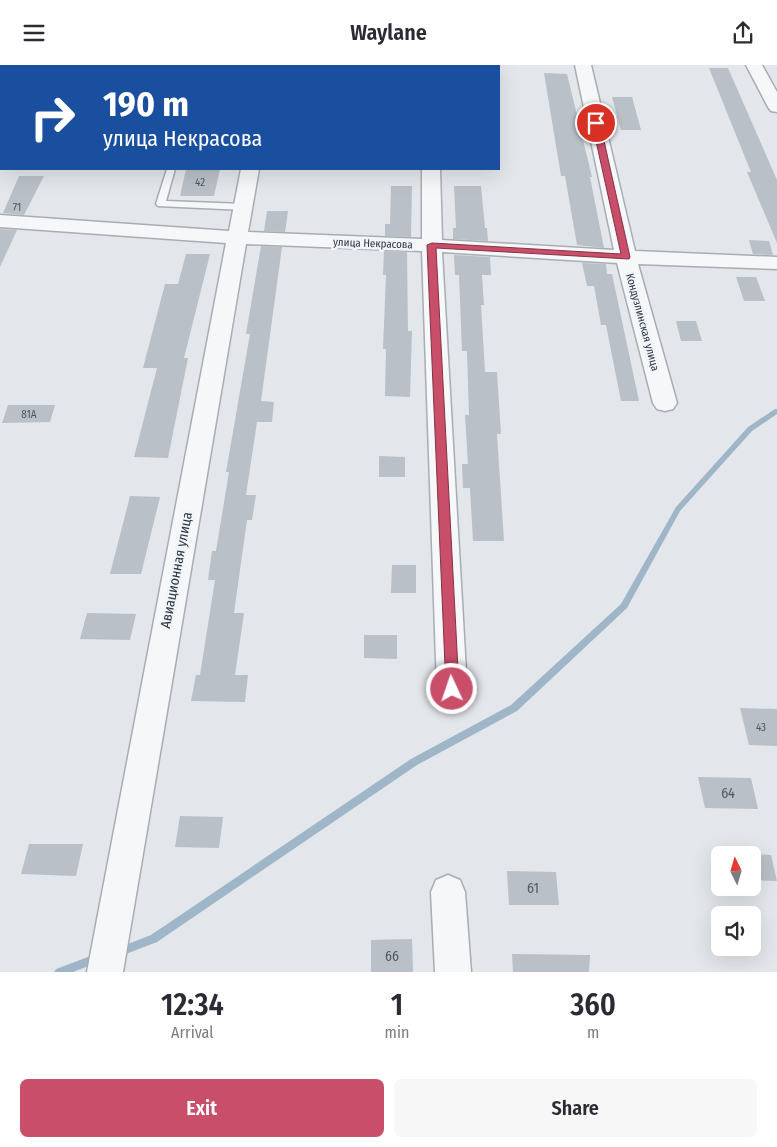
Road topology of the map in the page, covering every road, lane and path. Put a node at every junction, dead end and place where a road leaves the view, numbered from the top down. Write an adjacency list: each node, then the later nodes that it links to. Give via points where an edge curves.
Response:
1 (583, 65): 11 (street, Кондузлинская улица)
2 (754, 65): 3 (street)
3 (777, 107)
4 (171, 170): 7 (lane, via 160,204)
5 (250, 170): 7 (street, Авиационная улица)
6 (431, 170): 10 (street)
7 (244, 207): 9 (street, Авиационная улица)
8 (0, 221): 9 (street, улица Некрасова)
9 (238, 238): 10 (street, улица Некрасова); 16 (street, Авиационная улица)
10 (432, 245): 11 (street, улица Некрасова); 14 (street)
11 (626, 257): 12 (street, улица Некрасова); 13 (street, Кондузлинская улица)
12 (777, 263)
13 (665, 403)
14 (452, 689)
15 (448, 892): 17 (street)
16 (105, 972)
17 (453, 972)

